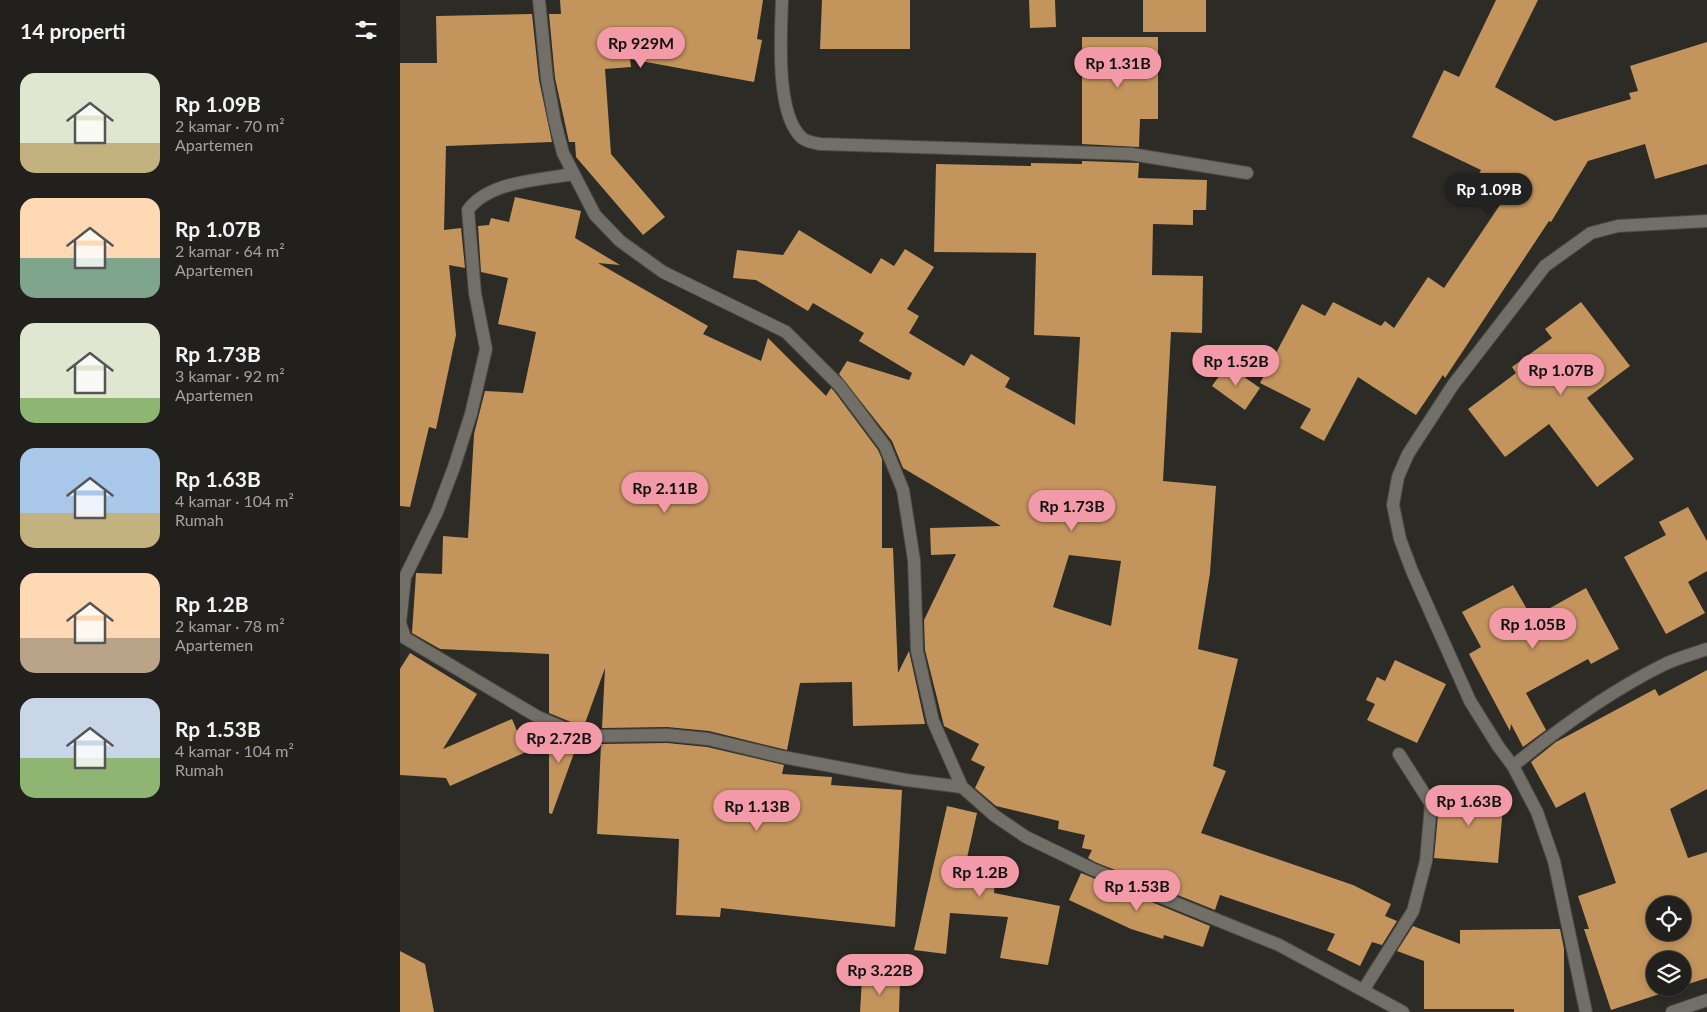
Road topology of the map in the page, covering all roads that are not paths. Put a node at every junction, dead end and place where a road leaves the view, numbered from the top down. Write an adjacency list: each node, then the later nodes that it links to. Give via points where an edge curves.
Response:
1 (539, 0): 4 (street, via 555,122)
2 (782, 0): 3 (street, via 781,76 786,108 802,139 820,144 1131,154)
3 (1247, 173)
4 (572, 174): 9 (street, via 595,215 620,241 664,272 786,332 840,386 885,446 903,490 914,560 917,651 932,721); 9 (street, via 505,187 476,200 468,210 475,293 486,349 471,414 454,467 438,512 405,577 400,623 405,638 538,717 576,733 708,739 783,757)
5 (1707, 221): 8 (street, via 1618,226 1591,233 1545,266 1453,384 1408,454 1398,477 1394,505 1400,539 1412,572 1470,702)
6 (1707, 649): 8 (street, via 1665,664 1620,690 1551,735)
7 (1399, 754): 10 (street, via 1431,804 1426,861 1413,911)
8 (1513, 766): 13 (street, via 1537,812 1554,861)
9 (962, 787): 10 (street, via 995,816 1026,837 1092,869 1279,945)
10 (1364, 989): 12 (street)
11 (1707, 1000): 14 (street)
12 (1403, 1012)
13 (1586, 1012)
14 (1672, 1012)

